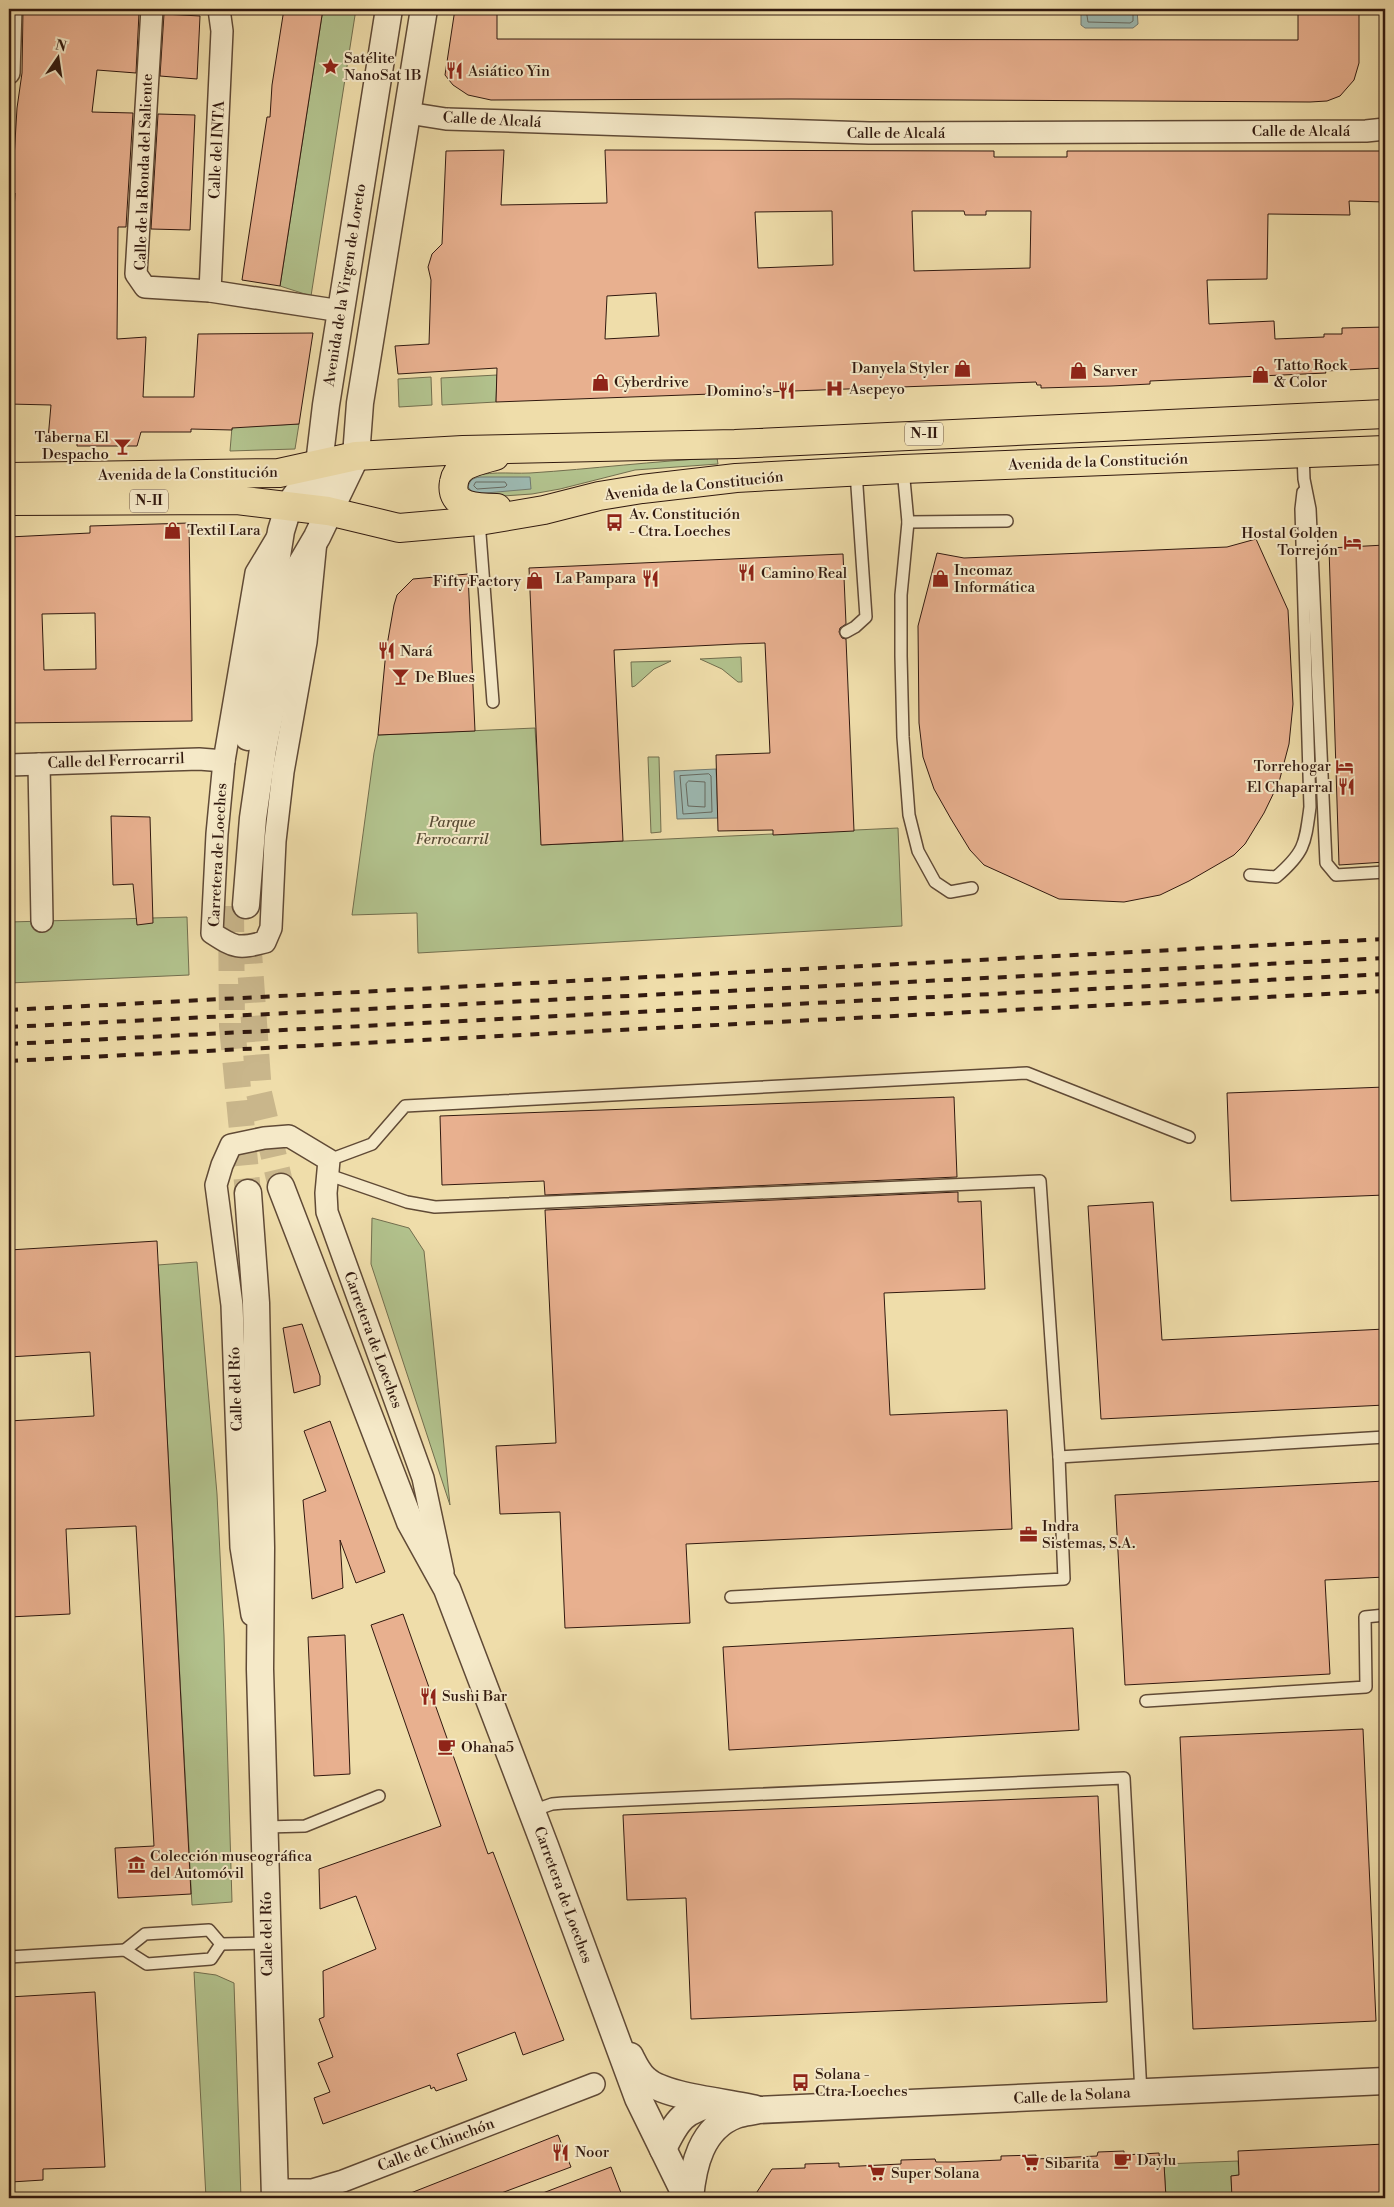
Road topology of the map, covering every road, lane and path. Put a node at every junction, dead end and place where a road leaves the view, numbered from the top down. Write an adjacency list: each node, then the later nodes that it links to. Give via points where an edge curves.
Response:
1 (11, 9): 6 (street)
2 (152, 9): 10 (street, Calle de la Ronda del Saliente, via 136,274 146,287)
3 (219, 9): 10 (street, Calle del INTA, via 222,31)
4 (389, 9): 7 (street, Avenida de la Virgen de Loreto)
5 (424, 9): 8 (street)
6 (9, 73)
7 (373, 107): 8 (street); 11 (street, Avenida de la Virgen de Loreto)
8 (408, 113): 9 (street, Calle de Alcalá, via 446,119 869,133); 15 (street, via 360,404)
9 (1385, 129)
10 (210, 291): 11 (street, Calle de la Ronda del Saliente)
11 (341, 311): 16 (street, Avenida de la Virgen de Loreto)
12 (1385, 414): 13 (main road, Avenida de la Constitución / N-II, via 735,444)
13 (533, 447): 15 (main road, Avenida de la Constitución / N-II); 25 (main road, N-II, via 462,467 455,476 453,487 455,497 462,504 477,508)
14 (1385, 450): 17 (main road, Avenida de la Constitución / N-II)
15 (356, 456): 16 (main road, Avenida de la Constitución / N-II); 24 (street, Carretera de Loeches)
16 (319, 464): 20 (main road, Avenida de la Constitución / N-II); 23 (street, Carretera de Loeches); 24 (street)
17 (1303, 467): 18 (main road, Avenida de la Constitución / N-II); 37 (lane, via 1310,509 1326,863 1336,874); 38 (lane, via 1301,509 1310,807 1306,836 1296,860 1276,878)
18 (903, 469): 19 (main road, Avenida de la Constitución / N-II); 28 (lane)
19 (856, 472): 25 (main road, Avenida de la Constitución / N-II, via 736,478 642,489); 32 (lane, via 866,617)
20 (278, 474): 21 (main road, Avenida de la Constitución / N-II); 23 (street, Carretera de Loeches)
21 (9, 477)
22 (9, 501): 23 (main road, Avenida de la Constitución / N-II, via 236,500)
23 (289, 505): 24 (main road, Avenida de la Constitución / N-II); 29 (street, Carretera de Loeches); 31 (street, Carretera de Loeches)
24 (328, 510): 27 (main road, Avenida de la Constitución / N-II, via 399,528); 30 (street, Carretera de Loeches)
25 (544, 510): 27 (main road, Avenida de la Constitución / N-II)
26 (1007, 520): 28 (lane)
27 (479, 521): 33 (lane)
28 (908, 522): 39 (lane, via 901,595 900,656 909,816 918,851 935,882 950,892)
29 (281, 531): 31 (street, Carretera de Loeches, via 244,765 238,906 263,749); 34 (street, Carretera de Loeches, via 256,573)
30 (317, 536): 31 (street, Carretera de Loeches); 34 (street, Carretera de Loeches, via 306,642 283,772 275,841 271,928 265,942 244,948 230,945 212,933)
31 (300, 566)
32 (846, 632)
33 (492, 702)
34 (224, 761): 35 (street, Calle del Ferrocarril)
35 (39, 764): 36 (street, Calle del Ferrocarril); 40 (street)
36 (9, 765)
37 (1385, 872)
38 (1250, 875)
39 (972, 888)
40 (42, 922)
41 (1189, 1137): 42 (lane, via 1027,1073 405,1106 372,1144)
42 (329, 1168): 46 (lane, via 408,1202 435,1207 1040,1181); 47 (street, Carretera de Loeches, via 327,1212 423,1478); 50 (street, Calle del Río, via 289,1136 264,1138 231,1145 216,1185 232,1305 242,1547)
43 (281, 1187): 47 (street, Carretera de Loeches, via 410,1522)
44 (248, 1193): 50 (street, Calle del Río, via 256,1304)
45 (1385, 1437): 46 (lane)
46 (1059, 1457): 48 (lane, via 1064,1579)
47 (447, 1589): 53 (street, Carretera de Loeches)
48 (731, 1597)
49 (1385, 1616): 51 (lane, via 1365,1616 1366,1687)
50 (260, 1669): 54 (street, Calle del Río)
51 (1146, 1701)
52 (379, 1796): 54 (lane, via 305,1826)
53 (532, 1811): 59 (street, Carretera de Loeches); 62 (lane, via 563,1803 1124,1778)
54 (265, 1827): 55 (street, Calle del Río)
55 (267, 1943): 56 (lane); 66 (street, Calle del Río)
56 (222, 1944): 57 (lane, via 209,1930 145,1934); 57 (lane, via 211,1959 147,1964)
57 (125, 1950): 58 (lane)
58 (9, 1957)
59 (611, 2023): 63 (street, via 645,2080 668,2090); 65 (street, Carretera de Loeches, via 638,2098)
60 (1385, 2081): 62 (street, Calle de la Solana)
61 (594, 2084): 66 (street, Calle de Chinchón, via 343,2181 312,2190)
62 (1141, 2092): 64 (street, Calle de la Solana)
63 (717, 2102): 64 (street); 65 (street, via 686,2113)
64 (759, 2110): 67 (street, via 736,2115 708,2136 699,2151)
65 (663, 2149): 67 (street, Carretera de Loeches)
66 (275, 2194)
67 (689, 2198)

